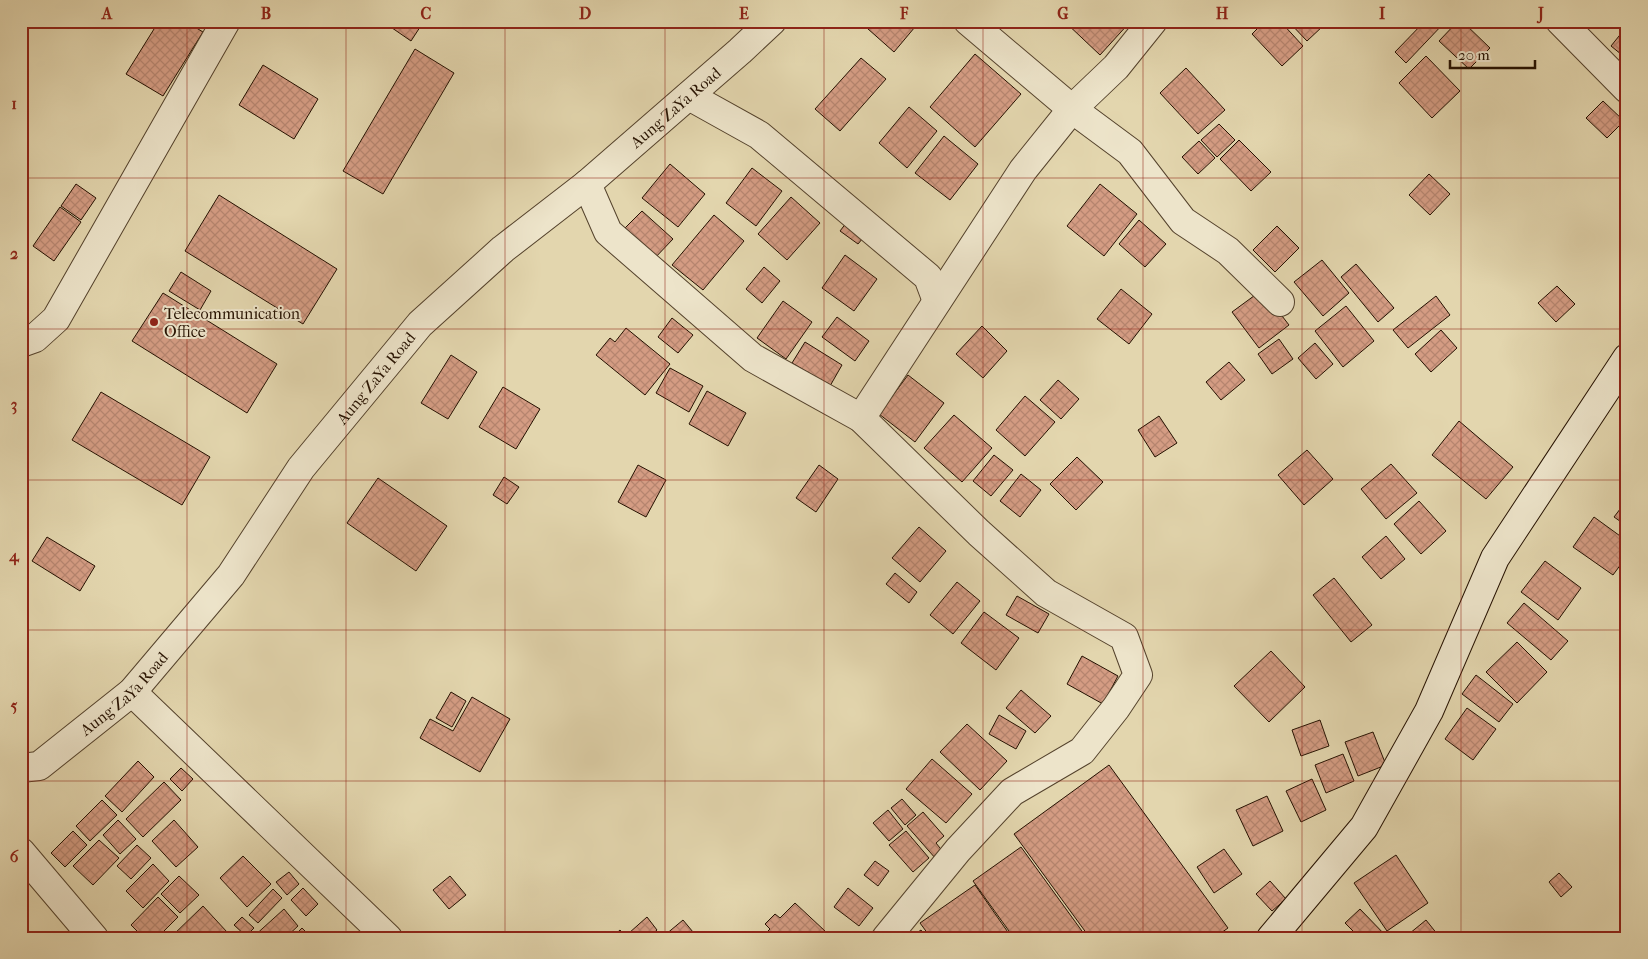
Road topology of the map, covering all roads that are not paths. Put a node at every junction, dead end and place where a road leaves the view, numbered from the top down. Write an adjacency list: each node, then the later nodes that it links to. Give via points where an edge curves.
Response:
1 (226, 21): 12 (street, via 56,319 35,338)
2 (772, 21): 7 (street, Aung ZaYa Road)
3 (968, 21): 8 (street)
4 (1153, 21): 8 (street, via 1116,67)
5 (1560, 21): 6 (street)
6 (1627, 89)
7 (689, 96): 9 (street, Aung ZaYa Road); 10 (street, via 759,135 928,277)
8 (1072, 109): 10 (street, via 1023,170); 11 (street, via 1130,152 1183,222 1228,251)
9 (587, 184): 14 (street, via 608,232 753,358); 15 (street, Aung ZaYa Road, via 503,249 420,324 301,468 231,575)
10 (937, 301): 14 (street)
11 (1280, 302)
12 (21, 343)
13 (1627, 358): 21 (street, via 1495,558 1429,711 1364,827)
14 (861, 418): 20 (street, via 1046,593 1124,637 1138,674 1082,751 1012,792 958,850)
15 (132, 692): 16 (street, Aung ZaYa Road, via 39,766); 19 (street)
16 (21, 768)
17 (21, 852): 18 (street)
18 (94, 938)
19 (388, 938)
20 (886, 938)
21 (1272, 938)

